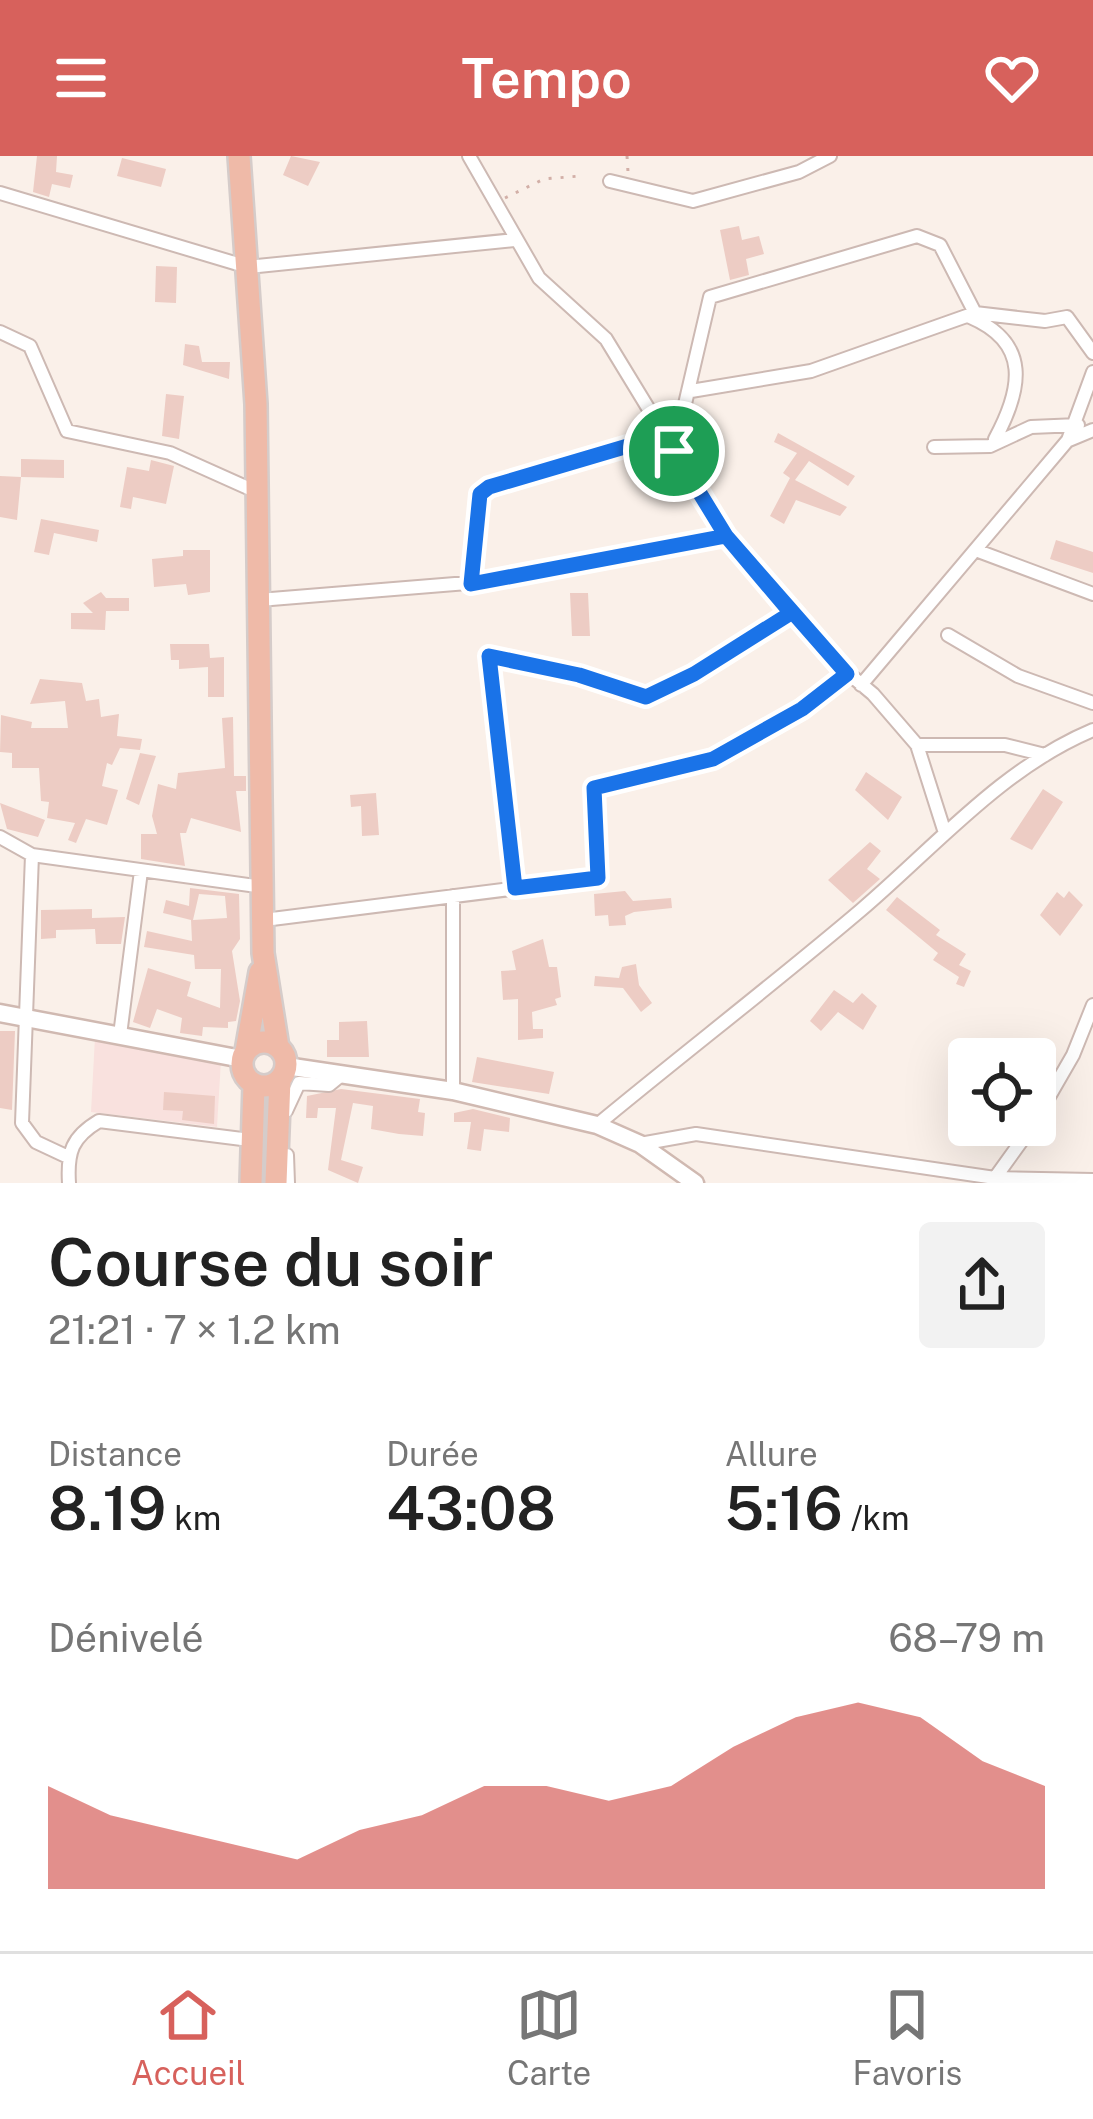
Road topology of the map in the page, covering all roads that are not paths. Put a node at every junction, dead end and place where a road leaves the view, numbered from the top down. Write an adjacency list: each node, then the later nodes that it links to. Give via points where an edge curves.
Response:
1 (239, 156): 9 (highway)
2 (469, 156): 8 (street)
3 (794, 156): 5 (street)
4 (830, 156): 5 (street)
5 (799, 172): 6 (street, via 693,201)
6 (610, 181)
7 (0, 193): 9 (street)
8 (514, 240): 9 (street); 17 (street, via 539,278 606,339)
9 (248, 267): 22 (highway)
10 (971, 315): 12 (street, via 1067,317); 14 (street, via 811,371); 14 (street, via 940,245 907,238 710,297); 18 (street, via 1014,351 1013,390)
11 (0, 332): 22 (street, via 30,346 67,431 170,453)
12 (1093, 353)
13 (1093, 373): 15 (street)
14 (692, 392): 21 (street)
15 (1078, 425): 18 (street, via 1030,427); 19 (street)
16 (1093, 430): 19 (street)
17 (665, 435): 21 (street); 25 (street, via 480,494)
18 (995, 440): 20 (street)
19 (1068, 440): 24 (street)
20 (934, 447)
21 (674, 451): 23 (street)
22 (258, 492): 27 (highway)
23 (726, 536): 25 (street); 28 (street)
24 (979, 551): 26 (street); 31 (street)
25 (471, 584): 27 (street)
26 (1093, 594)
27 (260, 601): 40 (highway)
28 (791, 613): 30 (street); 41 (street, via 646,697 489,656)
29 (949, 634): 32 (street, via 1018,676)
30 (847, 674): 31 (street); 41 (street, via 713,759 594,788 598,878)
31 (860, 685): 34 (street)
32 (1093, 704)
33 (1093, 730): 35 (street)
34 (917, 745): 35 (street, via 1005,745); 36 (street)
35 (1045, 755): 36 (street)
36 (945, 833): 55 (street)
37 (0, 837): 38 (street)
38 (32, 855): 39 (street); 47 (street)
39 (141, 871): 40 (street); 48 (street)
40 (263, 887): 43 (highway)
41 (515, 888): 42 (street)
42 (453, 896): 43 (street); 54 (street)
43 (263, 920): 44 (highway)
44 (263, 953): 49 (highway); 50 (highway)
45 (1093, 1005): 53 (street)
46 (0, 1013): 47 (main road)
47 (27, 1018): 48 (main road); 59 (street, via 22,1123 36,1142)
48 (120, 1035): 49 (main road)
49 (244, 1055): 50 (highway, via 261,1042); 52 (highway)
50 (281, 1064): 51 (main road); 52 (highway); 64 (highway)
51 (340, 1076): 54 (main road); 65 (street, via 329,1085 292,1088)
52 (254, 1084): 56 (highway)
53 (1056, 1084)
54 (453, 1091): 55 (main road)
55 (597, 1125): 57 (main road)
56 (250, 1140): 59 (street, via 99,1120); 63 (highway)
57 (640, 1144): 60 (street, via 696,1134); 66 (main road)
58 (1017, 1146): 60 (street)
59 (68, 1157): 62 (street)
60 (993, 1180): 61 (street)
61 (1093, 1180)
62 (69, 1183)
63 (251, 1183)
64 (276, 1183)
65 (288, 1183)
66 (694, 1183)

